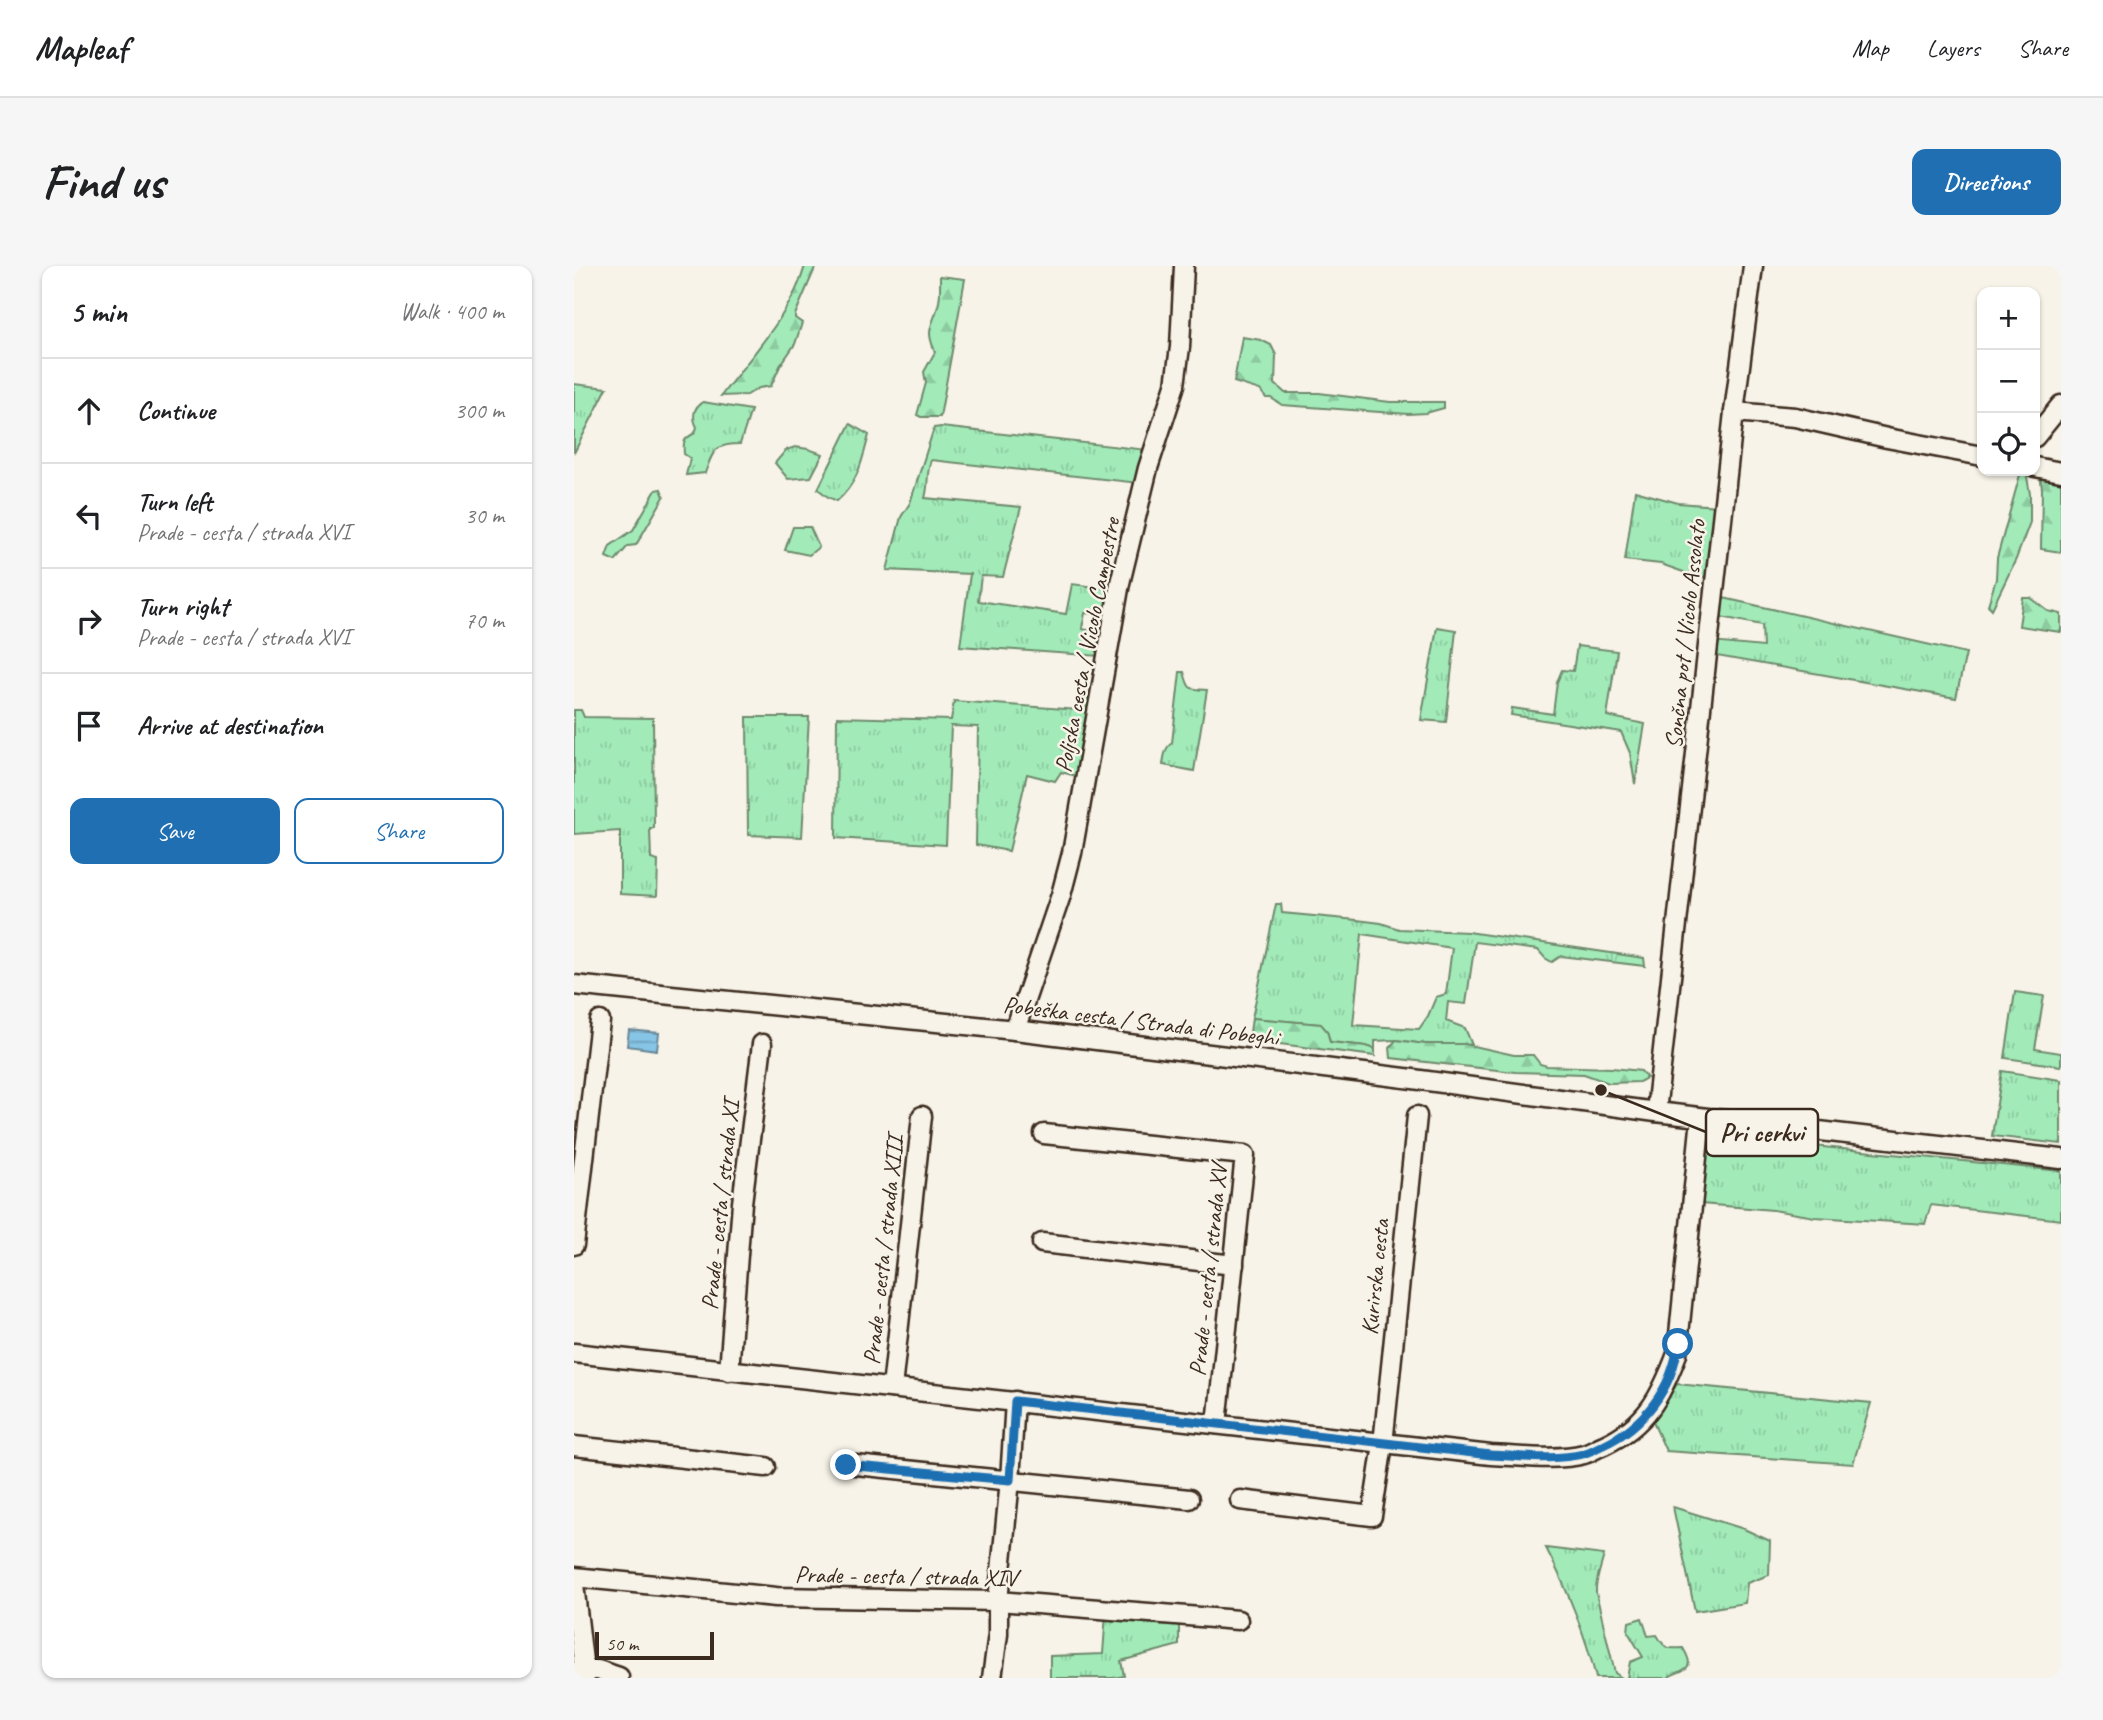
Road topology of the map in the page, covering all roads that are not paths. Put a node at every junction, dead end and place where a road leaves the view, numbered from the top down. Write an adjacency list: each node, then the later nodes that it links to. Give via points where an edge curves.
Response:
1 (1184, 266): 11 (street, Poljska cesta / Vicolo Campestre, via 1175,385 1148,468 1120,583 1072,853)
2 (1753, 266): 4 (street, Sončna pot / Vicolo Assolato)
3 (2061, 405): 5 (street)
4 (1734, 412): 6 (street, via 1795,417); 13 (street, Sončna pot / Vicolo Assolato)
5 (2040, 431)
6 (1977, 455)
7 (2040, 468): 8 (street)
8 (2061, 472)
9 (574, 985): 11 (street, Pobeška cesta / Strada di Pobeghi)
10 (600, 1021): 20 (street)
11 (1015, 1030): 13 (street, Pobeška cesta / Strada di Pobeghi)
12 (762, 1044): 23 (street, Prade - cesta / strada XI)
13 (1656, 1112): 16 (street, Pobeška cesta / Strada di Pobeghi)
14 (922, 1116): 24 (street, Prade - cesta / strada XIII)
15 (1417, 1116): 27 (street, Kurirska cesta)
16 (1701, 1118): 18 (street, Pobeška cesta / Strada di Pobeghi); 27 (street, via 1677,1354 1664,1389 1643,1418 1620,1437 1584,1454 1491,1455)
17 (1044, 1134): 21 (street, Prade - cesta / strada XV, via 1245,1155)
18 (2061, 1159)
19 (1042, 1243): 21 (street)
20 (574, 1245)
21 (1234, 1265): 26 (street, Prade - cesta / strada XV)
22 (574, 1353): 23 (street)
23 (729, 1371): 24 (street)
24 (892, 1388): 25 (street)
25 (1015, 1401): 26 (street); 31 (street)
26 (1217, 1424): 27 (street)
27 (1382, 1444): 33 (street, Kurirska cesta, via 1373,1516)
28 (574, 1446): 30 (street)
29 (846, 1465): 31 (street)
30 (766, 1467)
31 (1010, 1480): 32 (street); 36 (street)
32 (1189, 1499)
33 (1240, 1500)
34 (574, 1577): 36 (street, Prade - cesta / strada XIV, via 776,1597)
35 (574, 1584): 38 (street)
36 (998, 1601): 37 (street, Prade - cesta / strada XIV); 40 (street)
37 (1238, 1620)
38 (581, 1673): 39 (street, via 598,1670)
39 (619, 1677)
40 (992, 1678)

